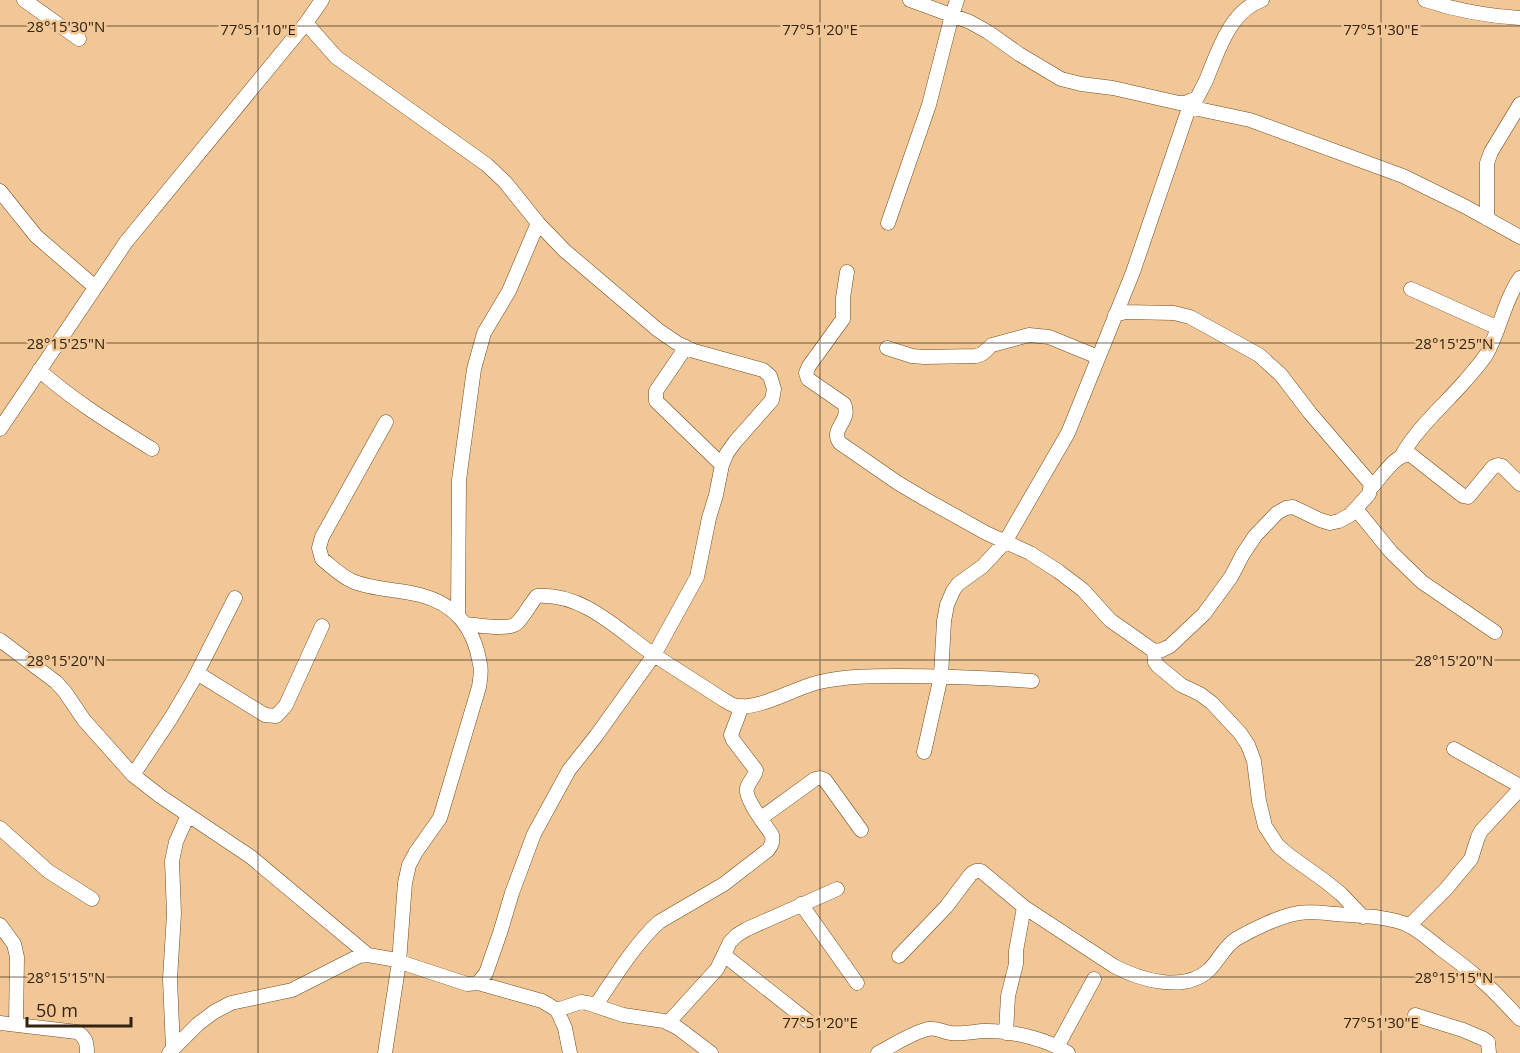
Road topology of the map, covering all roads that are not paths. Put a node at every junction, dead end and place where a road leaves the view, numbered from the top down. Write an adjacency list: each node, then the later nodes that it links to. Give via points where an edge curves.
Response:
1 (24, 0): 10 (street)
2 (910, 0): 7 (street)
3 (957, 0): 7 (street)
4 (1425, 0): 8 (street)
5 (320, 1): 9 (street)
6 (1257, 1): 11 (street, via 1242,12 1226,33 1197,98)
7 (952, 15): 11 (street, via 988,32 1061,79); 15 (street, via 929,105)
8 (1520, 18)
9 (306, 23): 16 (street, via 336,57 487,165); 20 (street, via 126,242)
10 (79, 39)
11 (1190, 104): 14 (street, via 1250,120 1403,176); 22 (street)
12 (1520, 104): 14 (street, via 1487,163)
13 (0, 191): 20 (street, via 36,236)
14 (1488, 219): 17 (street)
15 (888, 223)
16 (538, 224): 24 (street, via 581,266 658,330); 38 (street, via 509,291 483,333 474,369 459,480)
17 (1520, 237)
18 (847, 272): 36 (street, via 843,319 806,373 808,379 844,404 846,414 837,439 898,483)
19 (1520, 279): 23 (street)
20 (95, 287): 27 (street)
21 (1412, 289): 23 (street)
22 (1115, 315): 26 (street); 34 (street, via 1174,313 1190,317 1259,355 1281,375 1366,476)
23 (1498, 328): 31 (street, via 1485,357 1409,442)
24 (686, 347): 32 (street, via 656,392 657,401); 32 (street, via 763,370 770,376 774,389 772,400 735,442)
25 (887, 348): 26 (street, via 912,356 976,356 992,345 1029,335 1048,337)
26 (1098, 357): 36 (street, via 1068,433)
27 (39, 370): 29 (street); 30 (street, via 82,405)
28 (386, 422): 38 (street, via 322,537 322,559 349,580 423,596 446,606)
29 (0, 429)
30 (153, 449)
31 (1402, 455): 33 (street, via 1411,455 1463,496 1468,497 1498,465); 34 (street)
32 (722, 465): 43 (street, via 697,577)
33 (1520, 484)
34 (1371, 488): 35 (street)
35 (1356, 509): 40 (street, via 1422,582); 42 (street, via 1330,523 1293,507 1277,513 1255,536 1204,614 1170,646)
36 (1005, 542): 42 (street, via 1066,577 1110,620); 45 (street, via 953,591 944,621)
37 (235, 598): 44 (street)
38 (462, 620): 43 (street, via 505,627 519,621 537,596 570,599 594,611); 66 (street, via 472,634 481,666 479,687 440,818 409,866)
39 (322, 626): 44 (street, via 286,705 276,716 265,715)
40 (1495, 632)
41 (0, 640): 50 (street, via 56,682)
42 (1154, 651): 60 (street, via 1158,666 1212,703 1248,745 1265,826 1278,846 1341,894)
43 (654, 655): 47 (street, via 724,700); 68 (street, via 569,770 534,834 486,973)
44 (197, 673): 50 (street)
45 (941, 676): 46 (street); 47 (street, via 839,678); 49 (street)
46 (1032, 681)
47 (742, 706): 53 (street, via 731,735 756,770 747,792)
48 (1454, 749): 51 (street)
49 (924, 752)
50 (133, 775): 52 (street)
51 (1520, 788): 62 (street, via 1481,831 1470,859 1455,879)
52 (188, 815): 63 (street, via 251,857); 80 (street, via 172,861)
53 (761, 818): 55 (street, via 820,778); 70 (street, via 772,835 768,850 724,884 652,928)
54 (0, 828): 57 (street, via 48,870)
55 (861, 830)
56 (837, 889): 58 (street)
57 (92, 900)
58 (801, 904): 64 (street, via 742,932 730,942); 69 (street)
59 (1024, 907): 60 (street, via 1126,973 1164,982 1184,982 1207,972 1236,939 1292,914); 65 (street, via 976,871); 78 (street, via 1008,996)
60 (1363, 917): 62 (street)
61 (0, 925): 77 (street, via 18,957)
62 (1409, 926): 73 (street, via 1483,981)
63 (368, 954): 66 (street); 80 (street, via 292,990 231,1003 198,1024)
64 (724, 955): 74 (street); 76 (street, via 717,969)
65 (899, 956)
66 (399, 962): 68 (street, via 467,984); 82 (street)
67 (1094, 979): 79 (street)
68 (478, 983): 71 (street, via 542,1001)
69 (857, 984)
70 (596, 1005): 71 (street, via 580,1002); 76 (street, via 623,1015)
71 (557, 1010): 83 (street)
72 (1415, 1015): 86 (street, via 1484,1039)
73 (1520, 1019)
74 (809, 1022)
75 (0, 1023): 77 (street)
76 (668, 1023): 84 (street)
77 (16, 1024): 81 (street, via 76,1032 87,1041)
78 (1006, 1033): 79 (street, via 1042,1040); 85 (street, via 930,1029)
79 (1063, 1050)
80 (171, 1051)
81 (87, 1053)
82 (385, 1053)
83 (570, 1053)
84 (711, 1053)
85 (878, 1053)
86 (1490, 1053)

